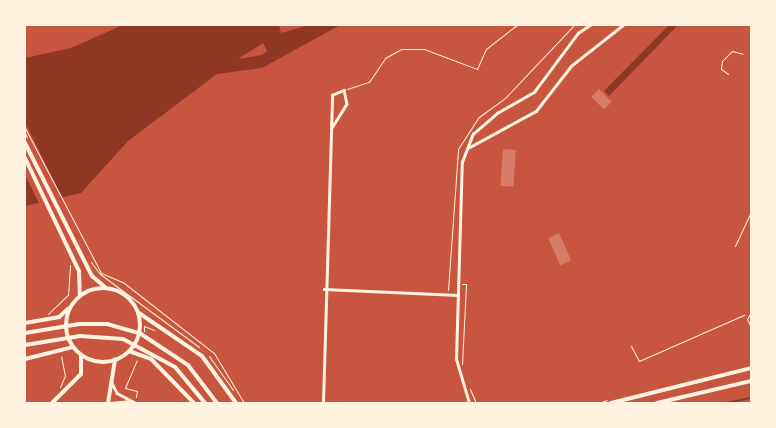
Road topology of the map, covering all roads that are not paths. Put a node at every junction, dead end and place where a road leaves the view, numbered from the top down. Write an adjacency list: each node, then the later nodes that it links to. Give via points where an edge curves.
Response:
1 (590, 25): 5 (street, via 578,33 534,92 485,122)
2 (622, 25): 5 (street, via 571,66 536,111 483,136)
3 (332, 128): 3 (street, via 332,95 344,90 347,104); 8 (street)
4 (25, 143): 7 (main road, via 95,280)
5 (467, 150): 10 (street, via 461,181)
6 (25, 158): 9 (main road, via 72,253 83,282)
7 (107, 288): 9 (main road); 12 (main road, via 126,296)
8 (324, 289): 10 (street); 33 (street)
9 (80, 295): 11 (main road)
10 (458, 295): 34 (street, via 456,360)
11 (70, 306): 14 (main road, via 59,317); 18 (main road, via 68,338)
12 (138, 312): 19 (main road, via 140,323 133,346); 32 (main road, via 202,356)
13 (751, 312): 15 (lane, via 747,314)
14 (25, 323)
15 (751, 327)
16 (25, 333): 31 (main road, via 78,324 126,328 179,358)
17 (25, 345): 30 (main road, via 80,336 122,339 175,367)
18 (73, 347): 20 (main road); 21 (main road)
19 (128, 351): 22 (main road); 29 (main road, via 151,359)
20 (81, 355): 22 (main road, via 102,362); 26 (main road, via 81,374)
21 (25, 359)
22 (115, 360): 24 (main road)
23 (751, 368): 35 (main road)
24 (110, 377): 27 (street, via 117,393); 28 (main road)
25 (751, 381): 36 (main road)
26 (55, 402)
27 (134, 402): 28 (street)
28 (108, 403)
29 (194, 403)
30 (205, 403)
31 (217, 403)
32 (236, 403)
33 (323, 403)
34 (469, 403)
35 (610, 403)
36 (657, 403)

